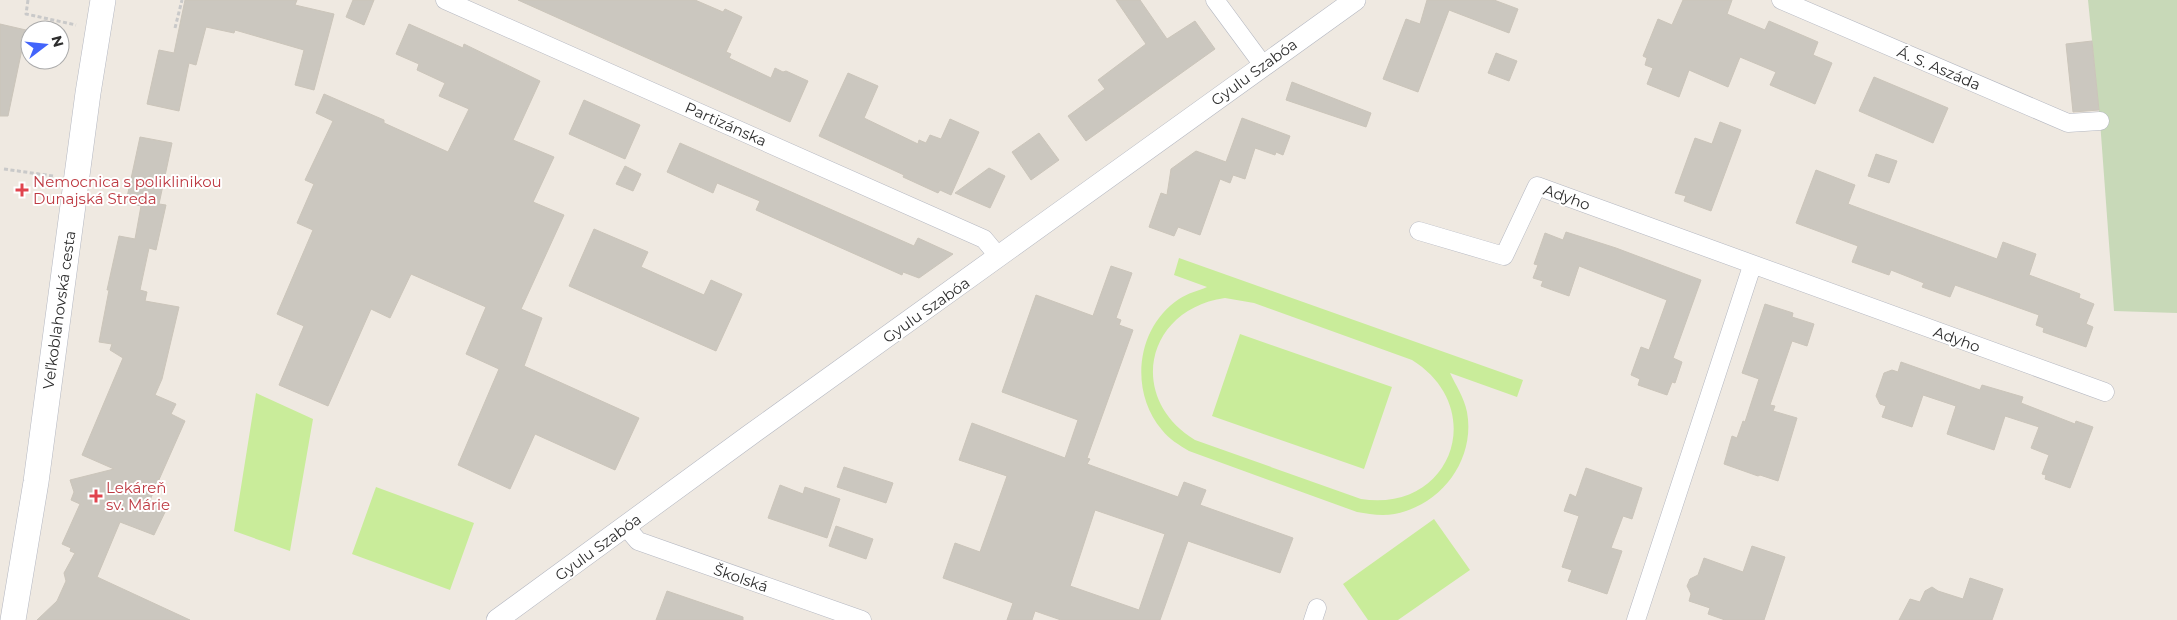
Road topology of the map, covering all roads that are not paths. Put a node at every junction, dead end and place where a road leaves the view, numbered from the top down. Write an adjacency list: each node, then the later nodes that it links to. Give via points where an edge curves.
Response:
1 (103, 0): 13 (main road, Veľkoblahovská cesta, via 36,482)
2 (445, 0): 9 (street, Partizánska, via 984,238)
3 (1215, 0): 6 (street)
4 (1355, 0): 6 (street, Gyulu Szabóa)
5 (1780, 0): 7 (street, Á. S. Aszáda, via 2068,123)
6 (1263, 64): 9 (street, Gyulu Szabóa)
7 (2100, 121)
8 (1419, 231): 10 (street, Adyho, via 1504,256 1538,186)
9 (1000, 257): 12 (street, Gyulu Szabóa)
10 (1752, 266): 11 (street, Adyho); 16 (street)
11 (2105, 392)
12 (626, 527): 14 (street, Gyulu Szabóa); 15 (street, Školská, via 638,541)
13 (13, 620)
14 (497, 620)
15 (862, 620)
16 (1636, 620)

